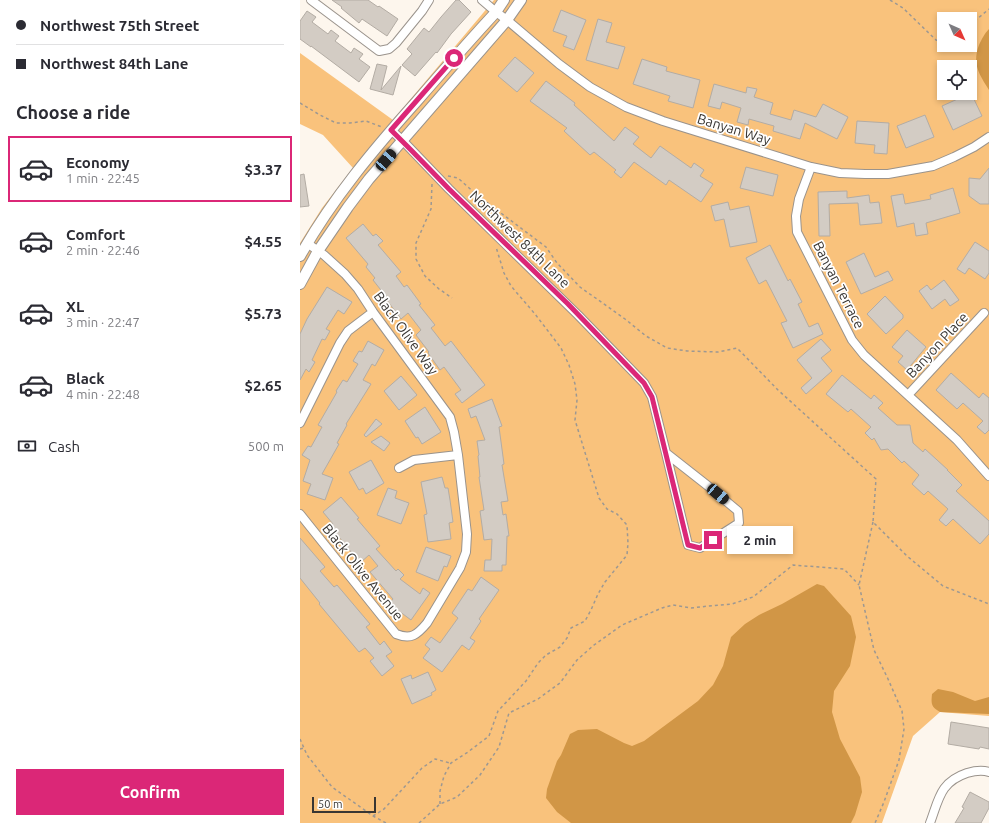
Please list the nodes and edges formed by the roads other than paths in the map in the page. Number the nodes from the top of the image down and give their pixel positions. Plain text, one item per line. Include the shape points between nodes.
1 (311, 0) edge
2 (429, 0) edge
3 (482, 0) edge
4 (504, 0) edge
5 (521, 0) edge
6 (496, 12) junction
7 (507, 20) junction
8 (391, 130) junction
9 (989, 137) edge
10 (403, 141) junction
11 (811, 167) junction
12 (307, 244) junction
13 (318, 251) junction
14 (300, 256) edge
15 (300, 284) edge
16 (374, 312) junction
17 (984, 313) dead end
18 (908, 395) junction
19 (300, 423) edge
20 (666, 453) junction
21 (458, 455) junction
22 (399, 468) dead end
23 (989, 476) edge
24 (300, 514) edge
25 (412, 637) joint
26 (989, 772) edge
27 (930, 823) edge

1 - 2 street via 379,51 389,49 396,43
3 - 6 street, Banyan Way
4 - 6 street
5 - 7 street
6 - 7 street, Banyan Way
6 - 8 street
7 - 10 street
7 - 11 street, Banyan Way via 590,87 626,107
8 - 10 street, Northwest 84th Lane
8 - 12 street via 337,198
9 - 11 street, Banyan Way via 933,166 888,174 840,172
10 - 13 street via 369,179
10 - 20 street, Northwest 84th Lane via 644,383 652,397
11 - 18 street, Banyan Terrace via 799,200 797,232 852,340
12 - 13 street, Black Olive Way
12 - 14 street
13 - 15 street
13 - 16 street, Black Olive Way via 345,274
16 - 19 street via 348,331
16 - 21 street, Black Olive Way via 450,417
17 - 18 street, Banyon Place
18 - 23 street, Banyan Terrace via 957,440
20 - 20 street, Northwest 84th Lane via 738,511 739,523 700,548 688,545
21 - 22 street via 414,460
21 - 25 street, Black Olive Way via 467,534 466,552 460,568 427,623
24 - 25 street, Black Olive Avenue via 396,634
26 - 27 street via 972,772 958,776 948,784 940,795

